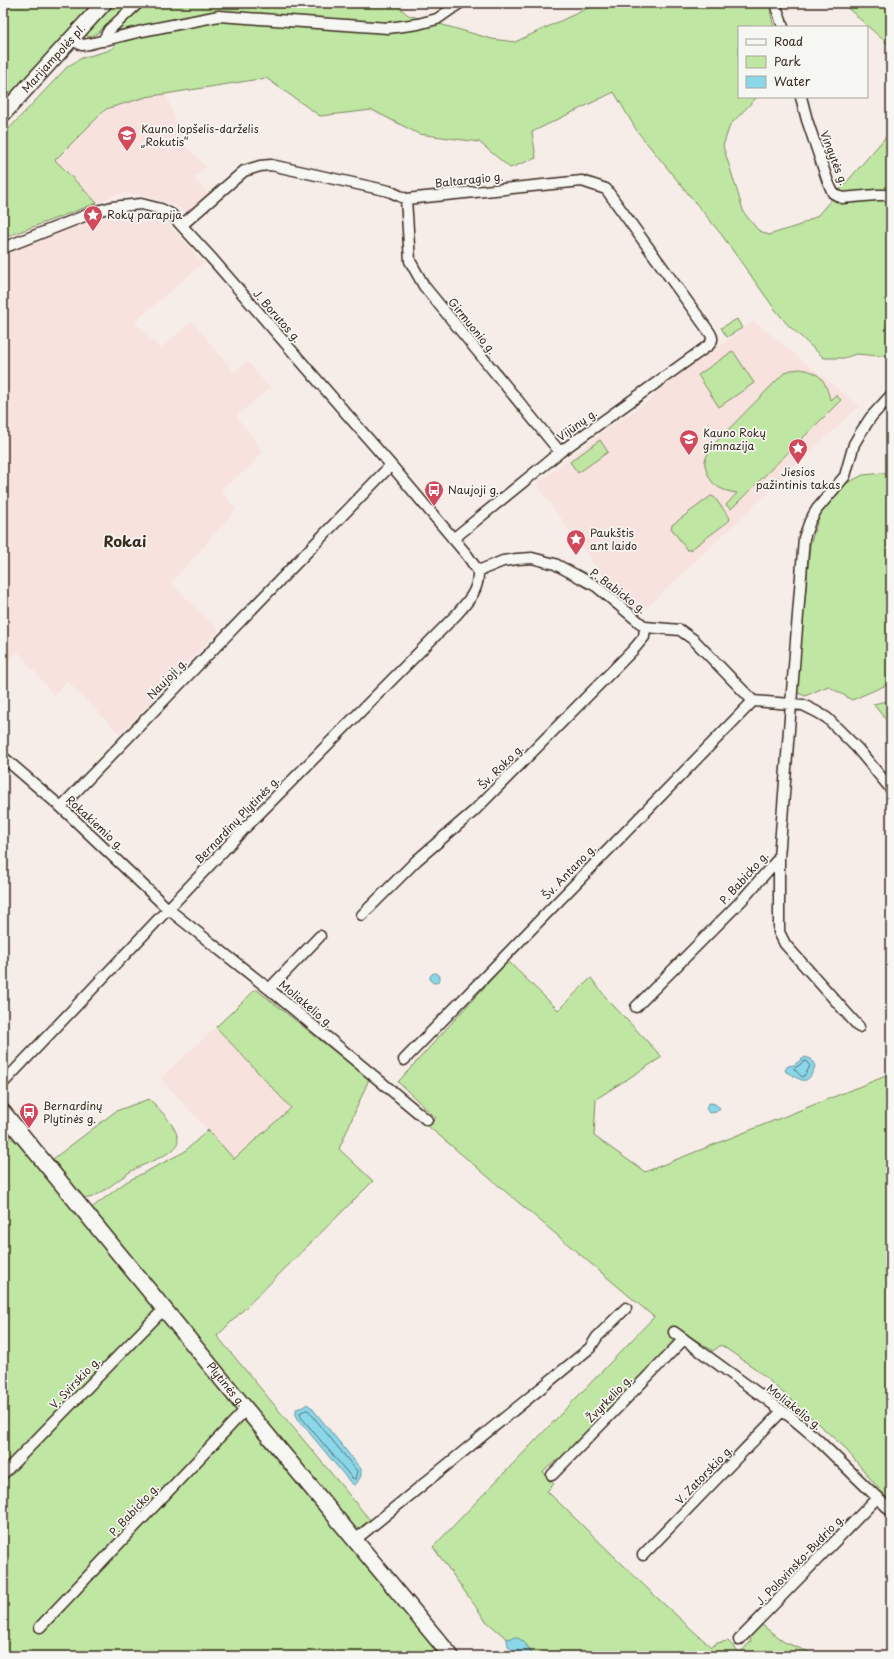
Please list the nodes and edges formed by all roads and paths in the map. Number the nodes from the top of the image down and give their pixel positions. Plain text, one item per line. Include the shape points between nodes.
1 (104, 3) edge
2 (138, 3) edge
3 (460, 3) edge
4 (775, 3) edge
5 (783, 26) edge
6 (71, 39) junction
7 (103, 41) junction
8 (801, 98) edge
9 (3, 114) edge
10 (891, 195) edge
11 (406, 199) junction
12 (182, 225) junction
13 (3, 248) edge
14 (710, 333) joint
15 (891, 395) edge
16 (560, 452) junction
17 (391, 465) junction
18 (453, 539) junction
19 (478, 572) junction
20 (645, 627) junction
21 (753, 701) junction
22 (790, 705) junction
23 (3, 757) edge
24 (891, 789) edge
25 (61, 807) junction
26 (779, 858) junction
27 (168, 908) junction
28 (362, 915) dead end
29 (320, 936) dead end
30 (269, 989) junction
31 (636, 1007) dead end
32 (859, 1027) dead end
33 (404, 1060) dead end
34 (3, 1083) edge
35 (3, 1112) edge
36 (427, 1120) dead end
37 (626, 1308) dead end
38 (164, 1309) junction
39 (674, 1332) dead end
40 (684, 1339) junction
41 (246, 1409) junction
42 (782, 1411) junction
43 (3, 1474) edge
44 (552, 1475) dead end
45 (878, 1497) junction
46 (891, 1510) edge
47 (355, 1540) junction
48 (643, 1555) dead end
49 (40, 1627) dead end
50 (739, 1640) dead end
51 (451, 1656) edge

1 - 6 main road, Marijampolės pl.
2 - 7 street via 109,30
3 - 7 street via 437,19 388,28 219,16
4 - 5 street
6 - 7 street via 82,45
6 - 9 main road, Marijampolės pl.
8 - 10 street, Vingytės g. via 833,193 842,198
11 - 12 street via 389,191 363,185 271,165 260,166 244,171
11 - 14 street, Baltaragio g. via 582,181 606,190
11 - 16 street, Girmuonio g. via 410,261 424,286
12 - 13 street, J. Borutos g. via 162,209 130,204 98,211
12 - 17 street, J. Borutos g.
14 - 16 street, Vijūnų g. via 712,341 709,345
15 - 22 street, P. Babicko g. via 861,432 854,444 845,476 817,509 804,538
16 - 18 street, Vijūnų g.
17 - 18 street, J. Borutos g.
17 - 25 street, Naujoji g.
18 - 19 street, J. Borutos g.
19 - 20 street, P. Babicko g. via 503,561 517,559 532,558 555,564 596,586
19 - 27 street, Bernardinų Plytinės g. via 478,586 473,596 456,615
20 - 21 street, P. Babicko g. via 680,630 694,640
20 - 28 street, Šv. Roko g. via 644,637 633,650 474,811 417,860
21 - 22 street
21 - 33 street, Šv. Antano g.
22 - 24 street via 803,705 827,718 857,748
22 - 26 street, P. Babicko g.
23 - 25 street, Rokakiemio g.
25 - 27 street, Rokakiemio g.
26 - 31 street, P. Babicko g. via 742,900
26 - 32 street via 779,932 785,944
27 - 30 street, Moliakelio g.
27 - 34 street, Bernardinų Plytinės g.
29 - 30 street
30 - 36 street, Moliakelio g.
35 - 38 main road, Plytinės g.
37 - 47 street via 596,1337 590,1348
38 - 41 main road, Plytinės g.
38 - 43 street, V. Svirskio g.
39 - 40 street, Moliakelio g.
40 - 42 street, Moliakelio g.
40 - 44 street, Žvyrkelio g.
41 - 47 main road, Plytinės g.
41 - 49 street, P. Babicko g.
42 - 45 street, Moliakelio g. via 817,1439
42 - 48 street, V. Zatorskio g.
45 - 46 street, Moliakelio g.
45 - 50 street, J. Polovinsko-Budrio g.
47 - 51 main road, Plytinės g.

